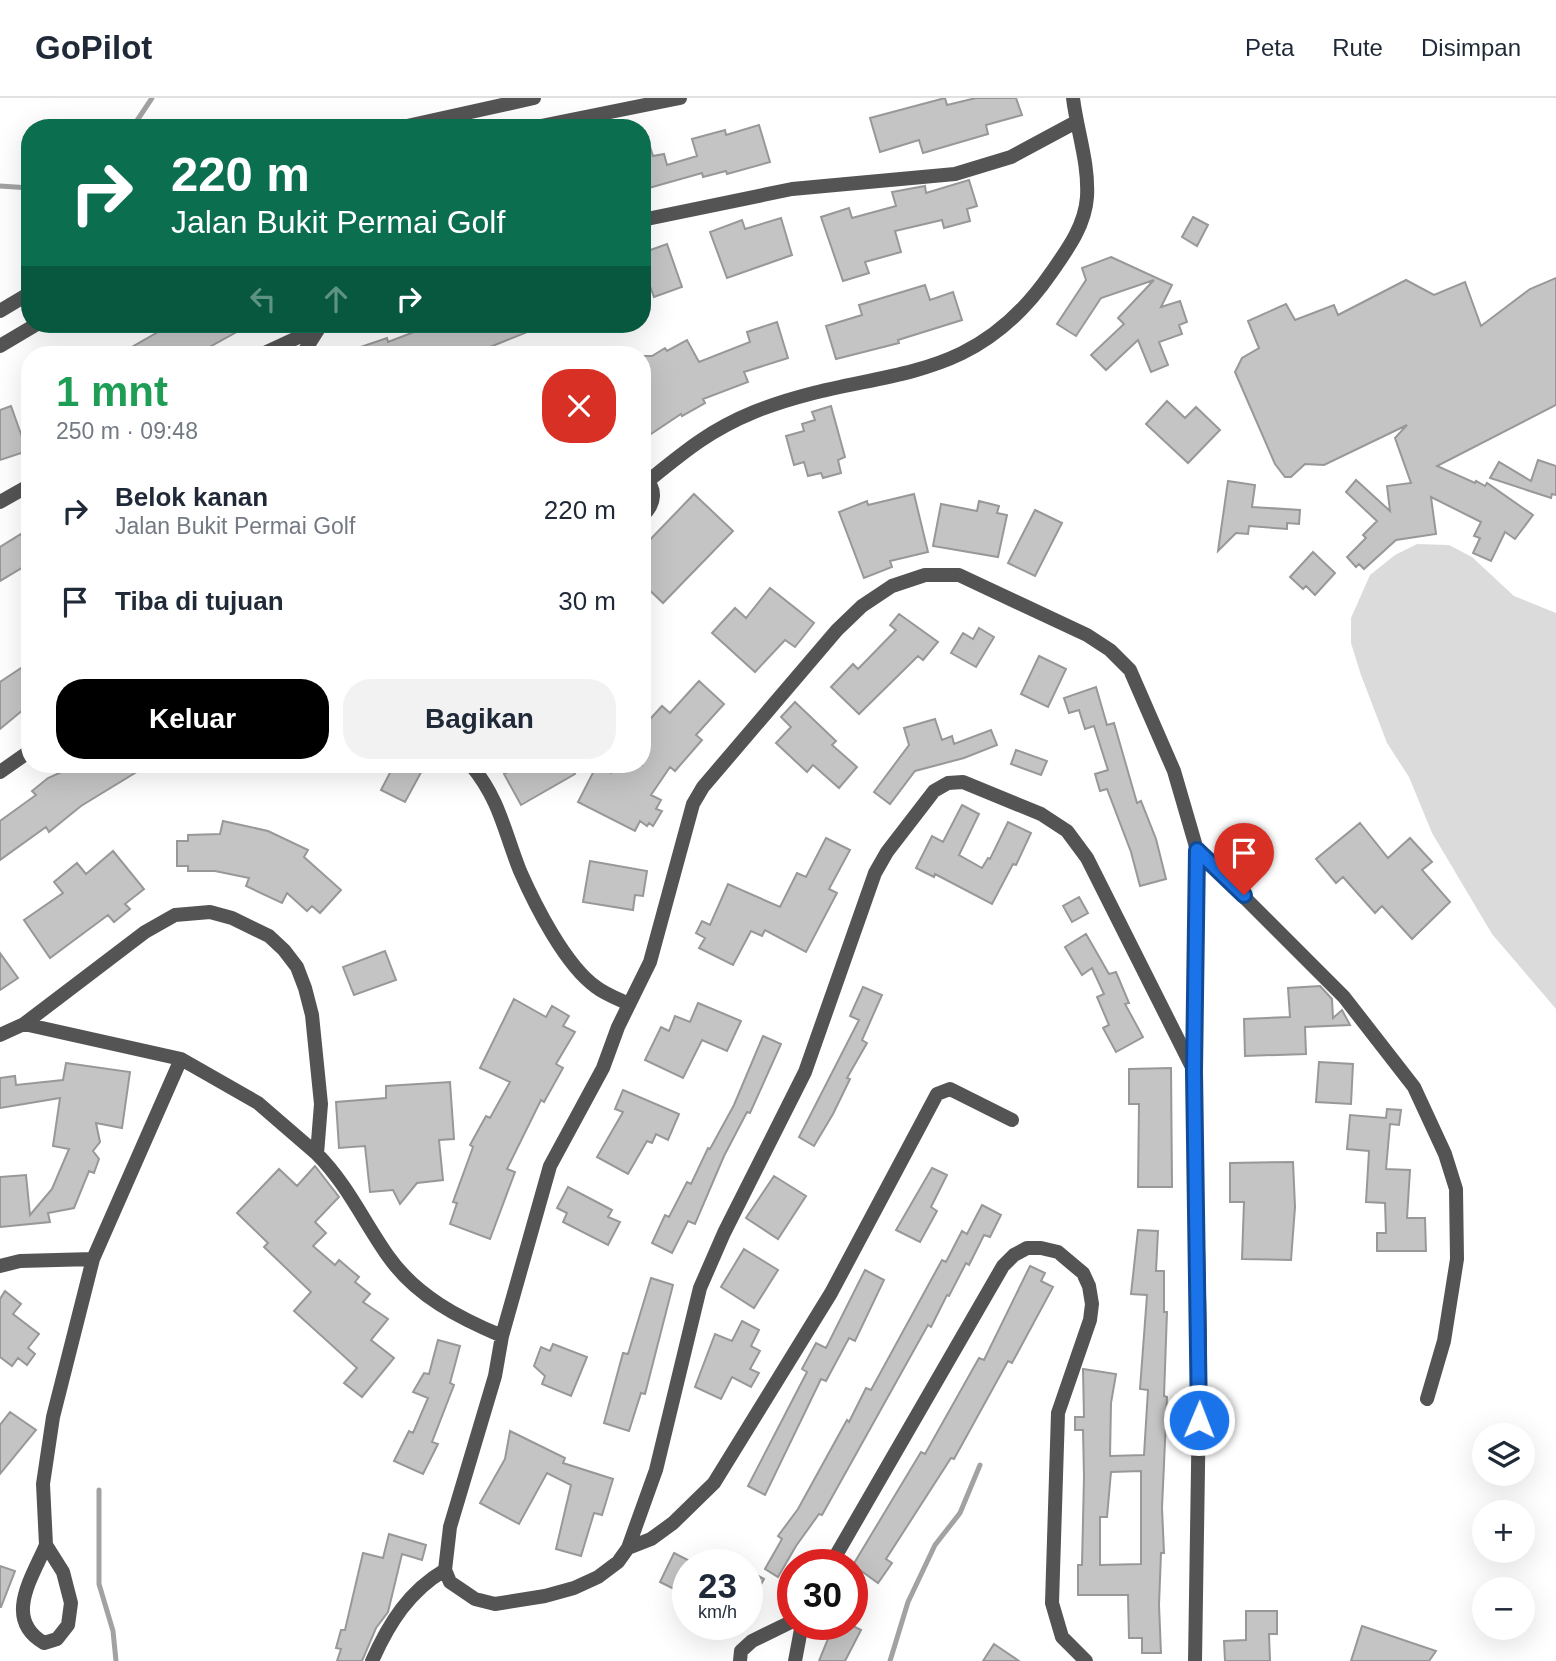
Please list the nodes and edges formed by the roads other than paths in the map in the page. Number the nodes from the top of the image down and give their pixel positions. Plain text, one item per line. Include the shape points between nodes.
1 (534, 98) edge
2 (680, 98) edge
3 (1073, 98) edge
4 (439, 119) edge
5 (576, 119) edge
6 (1076, 122) junction
7 (651, 218) edge
8 (21, 298) edge
9 (0, 311) edge
10 (22, 333) edge
11 (306, 333) edge
12 (0, 346) edge
13 (279, 346) edge
14 (651, 474) edge
15 (651, 487) edge
16 (21, 490) edge
17 (0, 502) edge
18 (651, 504) edge
19 (21, 757) edge
20 (0, 772) edge
21 (476, 773) edge
22 (1197, 850) junction
23 (629, 1004) junction
24 (24, 1024) junction
25 (0, 1035) edge
26 (181, 1059) junction
27 (1194, 1071) junction
28 (1012, 1120) dead end
29 (317, 1154) junction
30 (93, 1259) junction
31 (0, 1266) edge
32 (502, 1336) junction
33 (1427, 1399) dead end
34 (46, 1545) junction
35 (628, 1548) junction
36 (840, 1549) edge
37 (445, 1570) junction
38 (777, 1629) edge
39 (799, 1640) edge
40 (372, 1661) edge
41 (740, 1661) edge
42 (795, 1661) edge
43 (1086, 1661) edge
44 (1195, 1661) edge

1 - 4 street
2 - 5 street
3 - 6 street
6 - 7 street via 1011,157 955,174 792,190
6 - 14 street via 1087,170 1083,219 1038,292 986,342 939,365 757,411 704,435
8 - 9 street
10 - 12 street
11 - 13 street
15 - 18 street
16 - 17 street
19 - 20 street
21 - 23 street via 504,817 520,870 550,930 595,987
22 - 23 street via 1168,758 1130,670 1087,635 959,575 925,575 892,586 837,630 703,787 686,827 650,962
22 - 27 street
22 - 33 street via 1344,997 1414,1087 1445,1154 1456,1189 1457,1259 1444,1341
23 - 32 street via 603,1068 550,1166
24 - 25 street
24 - 26 street
24 - 29 street via 145,932 176,915 210,912 232,918 269,936 284,950 305,988 321,1104
26 - 29 street via 258,1103
26 - 30 street
27 - 35 street via 1112,905 1068,831 1041,814 963,782 934,791 875,873 805,1072 700,1288 656,1470
27 - 44 street via 1200,1339
28 - 35 street via 950,1089 937,1094 831,1293 714,1483 673,1523
29 - 32 street via 390,1259 422,1292 463,1320
30 - 31 street
30 - 34 street via 53,1417 43,1484
32 - 37 street via 495,1376 450,1527
34 - 34 street via 24,1597 22,1616 29,1634 44,1643 57,1639 68,1625 71,1603 63,1572
35 - 37 street via 598,1577 574,1588 495,1604 468,1596 450,1582
36 - 43 street via 1003,1266 1027,1248 1058,1252 1083,1273 1092,1304 1058,1413 1052,1603 1062,1637
37 - 40 street via 427,1580 402,1605
38 - 41 street via 752,1641 741,1651
39 - 42 street

